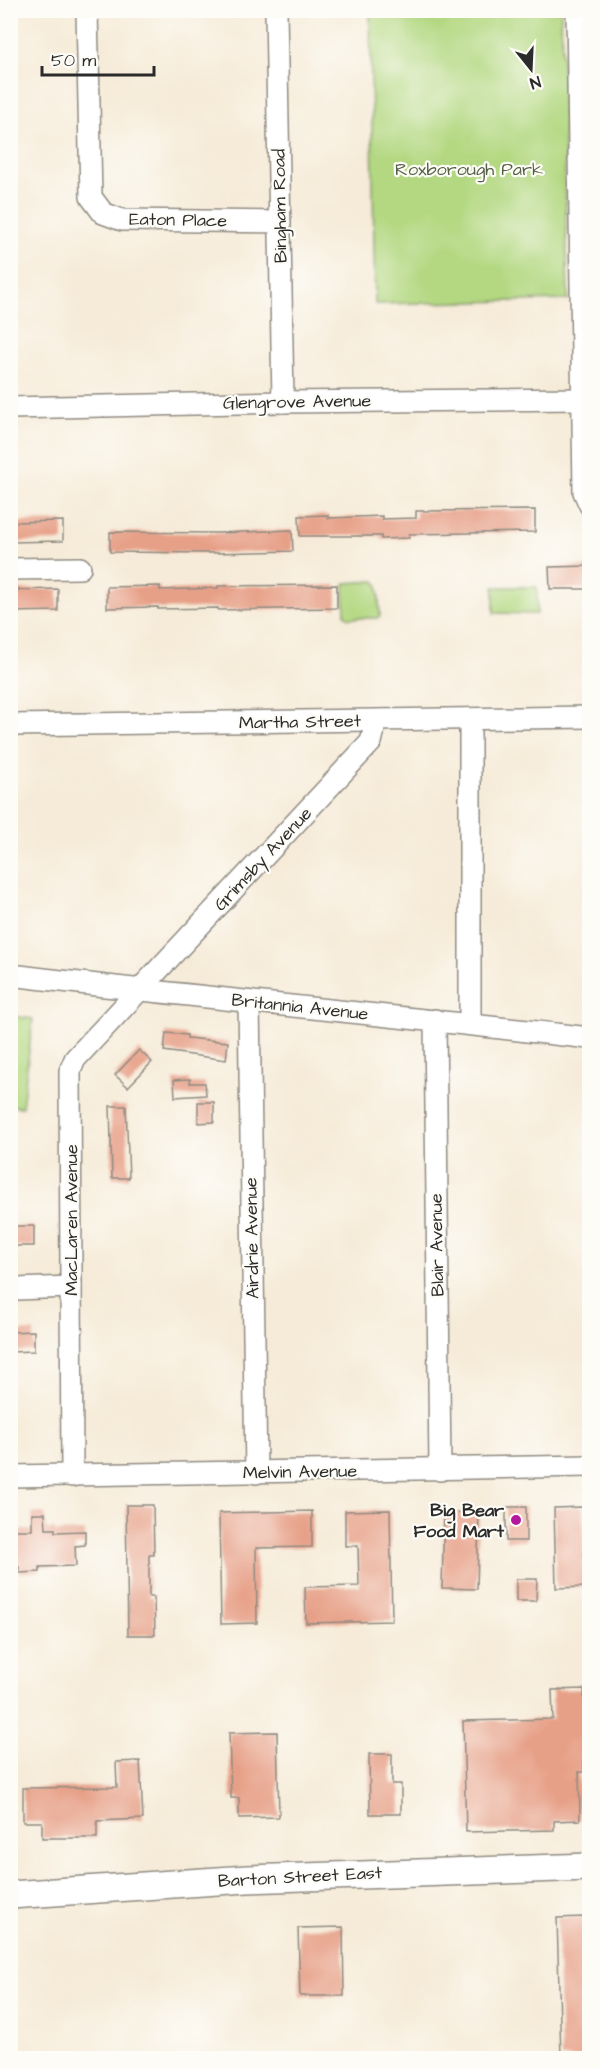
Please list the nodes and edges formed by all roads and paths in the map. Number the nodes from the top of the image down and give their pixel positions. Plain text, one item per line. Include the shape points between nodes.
1 (87, 10) edge
2 (276, 10) edge
3 (582, 24) edge
4 (280, 222) junction
5 (583, 399) junction
6 (283, 402) junction
7 (10, 408) edge
8 (590, 505) edge
9 (80, 568) dead end
10 (10, 569) edge
11 (590, 717) edge
12 (470, 720) junction
13 (376, 721) junction
14 (10, 725) edge
15 (10, 975) edge
16 (140, 990) junction
17 (249, 1002) junction
18 (435, 1020) junction
19 (470, 1024) junction
20 (590, 1038) edge
21 (71, 1287) junction
22 (16, 1289) dead end
23 (590, 1466) edge
24 (440, 1470) junction
25 (256, 1473) junction
26 (10, 1476) edge
27 (72, 1476) junction
28 (590, 1867) edge
29 (10, 1895) edge

1 - 4 street, Eaton Place via 92,197 103,213 122,220
2 - 4 street, Bingham Road
3 - 5 street
4 - 6 street, Bingham Road
5 - 6 street, Glengrove Avenue
5 - 8 street via 584,492
6 - 7 street, Glengrove Avenue
9 - 10 street
11 - 12 street, Martha Street
12 - 13 street, Martha Street
12 - 19 street
13 - 14 street, Martha Street
13 - 16 street, Grimsby Avenue via 371,742
15 - 16 street, Britannia Avenue
16 - 17 street, Britannia Avenue
16 - 21 street, MacLaren Avenue via 75,1059 70,1071
17 - 18 street, Britannia Avenue
17 - 25 street, Airdrie Avenue
18 - 19 street, Britannia Avenue
18 - 24 street, Blair Avenue
19 - 20 street, Britannia Avenue
21 - 22 street
21 - 27 street, MacLaren Avenue
23 - 24 street, Melvin Avenue
24 - 25 street, Melvin Avenue
25 - 27 street, Melvin Avenue
26 - 27 street, Melvin Avenue
28 - 29 main road, Barton Street East via 247,1879

